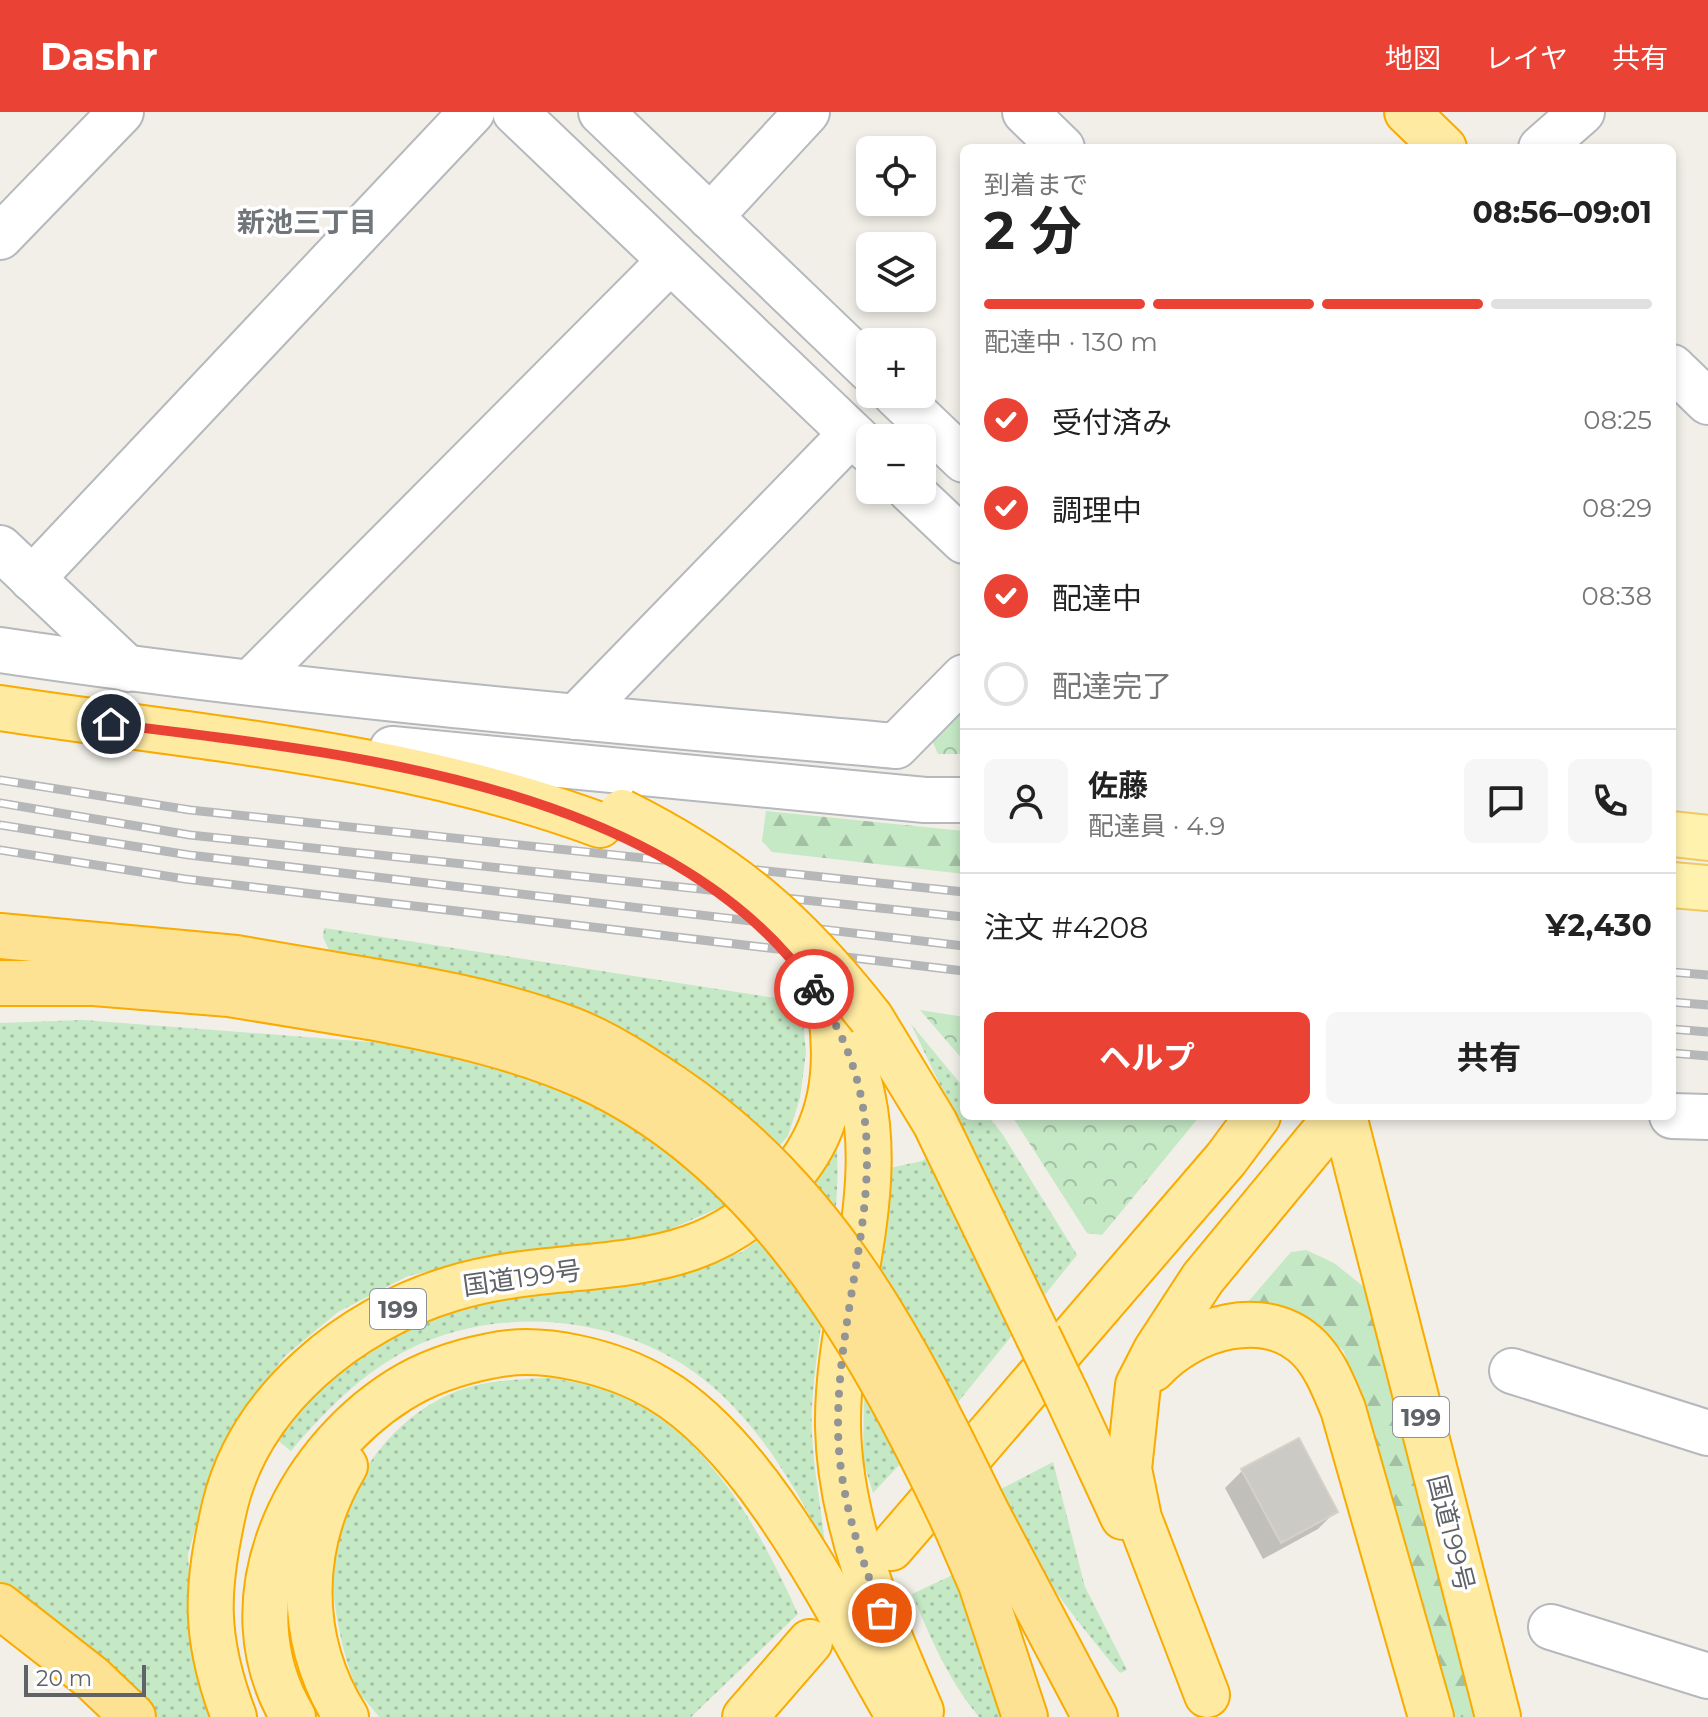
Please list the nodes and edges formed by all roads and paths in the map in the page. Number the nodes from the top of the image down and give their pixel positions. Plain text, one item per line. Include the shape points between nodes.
1 (121, 112) edge
2 (472, 112) edge
3 (515, 112) edge
4 (601, 112) edge
5 (807, 112) edge
6 (1025, 112) edge
7 (1407, 112) edge
8 (1582, 112) edge
9 (1058, 144) edge
10 (1440, 144) edge
11 (1546, 144) edge
12 (710, 217) junction
13 (0, 237) edge
14 (670, 261) junction
15 (856, 357) edge
16 (1676, 371) edge
17 (1708, 402) edge
18 (910, 408) edge
19 (856, 437) edge
20 (856, 447) edge
21 (960, 456) edge
22 (925, 504) edge
23 (960, 537) edge
24 (0, 548) edge
25 (32, 579) junction
26 (0, 650) edge
27 (128, 669) junction
28 (960, 681) edge
29 (251, 682) junction
30 (0, 708) edge
31 (576, 717) junction
32 (293, 747) junction
33 (392, 749) junction
34 (960, 800) edge
35 (611, 819) junction
36 (1676, 834) edge
37 (1708, 838) edge
38 (1676, 885) edge
39 (1708, 888) edge
40 (0, 936) edge
41 (0, 983) edge
42 (374, 1000) junction
43 (851, 1016) junction
44 (1676, 1116) edge
45 (1708, 1117) edge
46 (1255, 1120) edge
47 (1334, 1120) edge
48 (1345, 1120) edge
49 (1512, 1371) dead end
50 (1138, 1385) junction
51 (400, 1389) junction
52 (1708, 1433) edge
53 (971, 1518) junction
54 (891, 1548) dead end
55 (0, 1606) edge
56 (1551, 1627) dead end
57 (810, 1642) dead end
58 (1708, 1676) edge
59 (1212, 1706) edge
60 (133, 1717) edge
61 (234, 1717) edge
62 (293, 1717) edge
63 (346, 1717) edge
64 (745, 1717) edge
65 (899, 1717) edge
66 (924, 1717) edge
67 (1025, 1717) edge
68 (1095, 1717) edge
69 (1431, 1717) edge
70 (1498, 1717) edge

1 - 13 street
2 - 25 street
3 - 14 street
4 - 12 street
5 - 12 street
6 - 9 street
7 - 10 highway
8 - 11 street
12 - 15 street
14 - 19 street
14 - 29 street
16 - 17 street
18 - 21 street
20 - 31 street
22 - 23 street
24 - 25 street
25 - 27 street
26 - 27 street
27 - 29 street
28 - 31 street via 896,746
29 - 31 street
30 - 32 highway
32 - 33 highway
32 - 35 highway
33 - 34 street
33 - 35 highway via 540,781
35 - 43 highway via 741,912
36 - 37 main road
38 - 39 main road
40 - 42 highway via 236,958
41 - 42 highway via 94,983
42 - 53 highway, bridge via 508,1008 575,1032 643,1067 756,1151 851,1263 925,1385
43 - 59 highway, bridge via 935,1123
43 - 61 highway, 国道199号 / 199 via 822,1124 804,1160 778,1194 745,1223 669,1255 452,1288 380,1316 316,1363 266,1418 231,1483 208,1608 218,1674
43 - 66 highway via 869,1160 868,1199 840,1375 842,1477 863,1562
44 - 45 street
46 - 54 highway
47 - 50 highway via 1203,1278
48 - 70 highway, 国道199号 / 199
49 - 52 street
50 - 59 highway via 1129,1469 1139,1518
50 - 69 highway via 1166,1355 1222,1328 1250,1324 1281,1330 1308,1348 1329,1375 1343,1409
51 - 62 highway via 322,1459 297,1495 276,1542 265,1591 265,1642 281,1697
51 - 63 highway via 327,1496 313,1545 310,1630
51 - 65 highway via 445,1368 493,1355 534,1354 603,1363 659,1389 710,1427 752,1475
53 - 67 highway via 981,1584
53 - 68 highway
55 - 60 highway
56 - 58 street
57 - 64 highway

